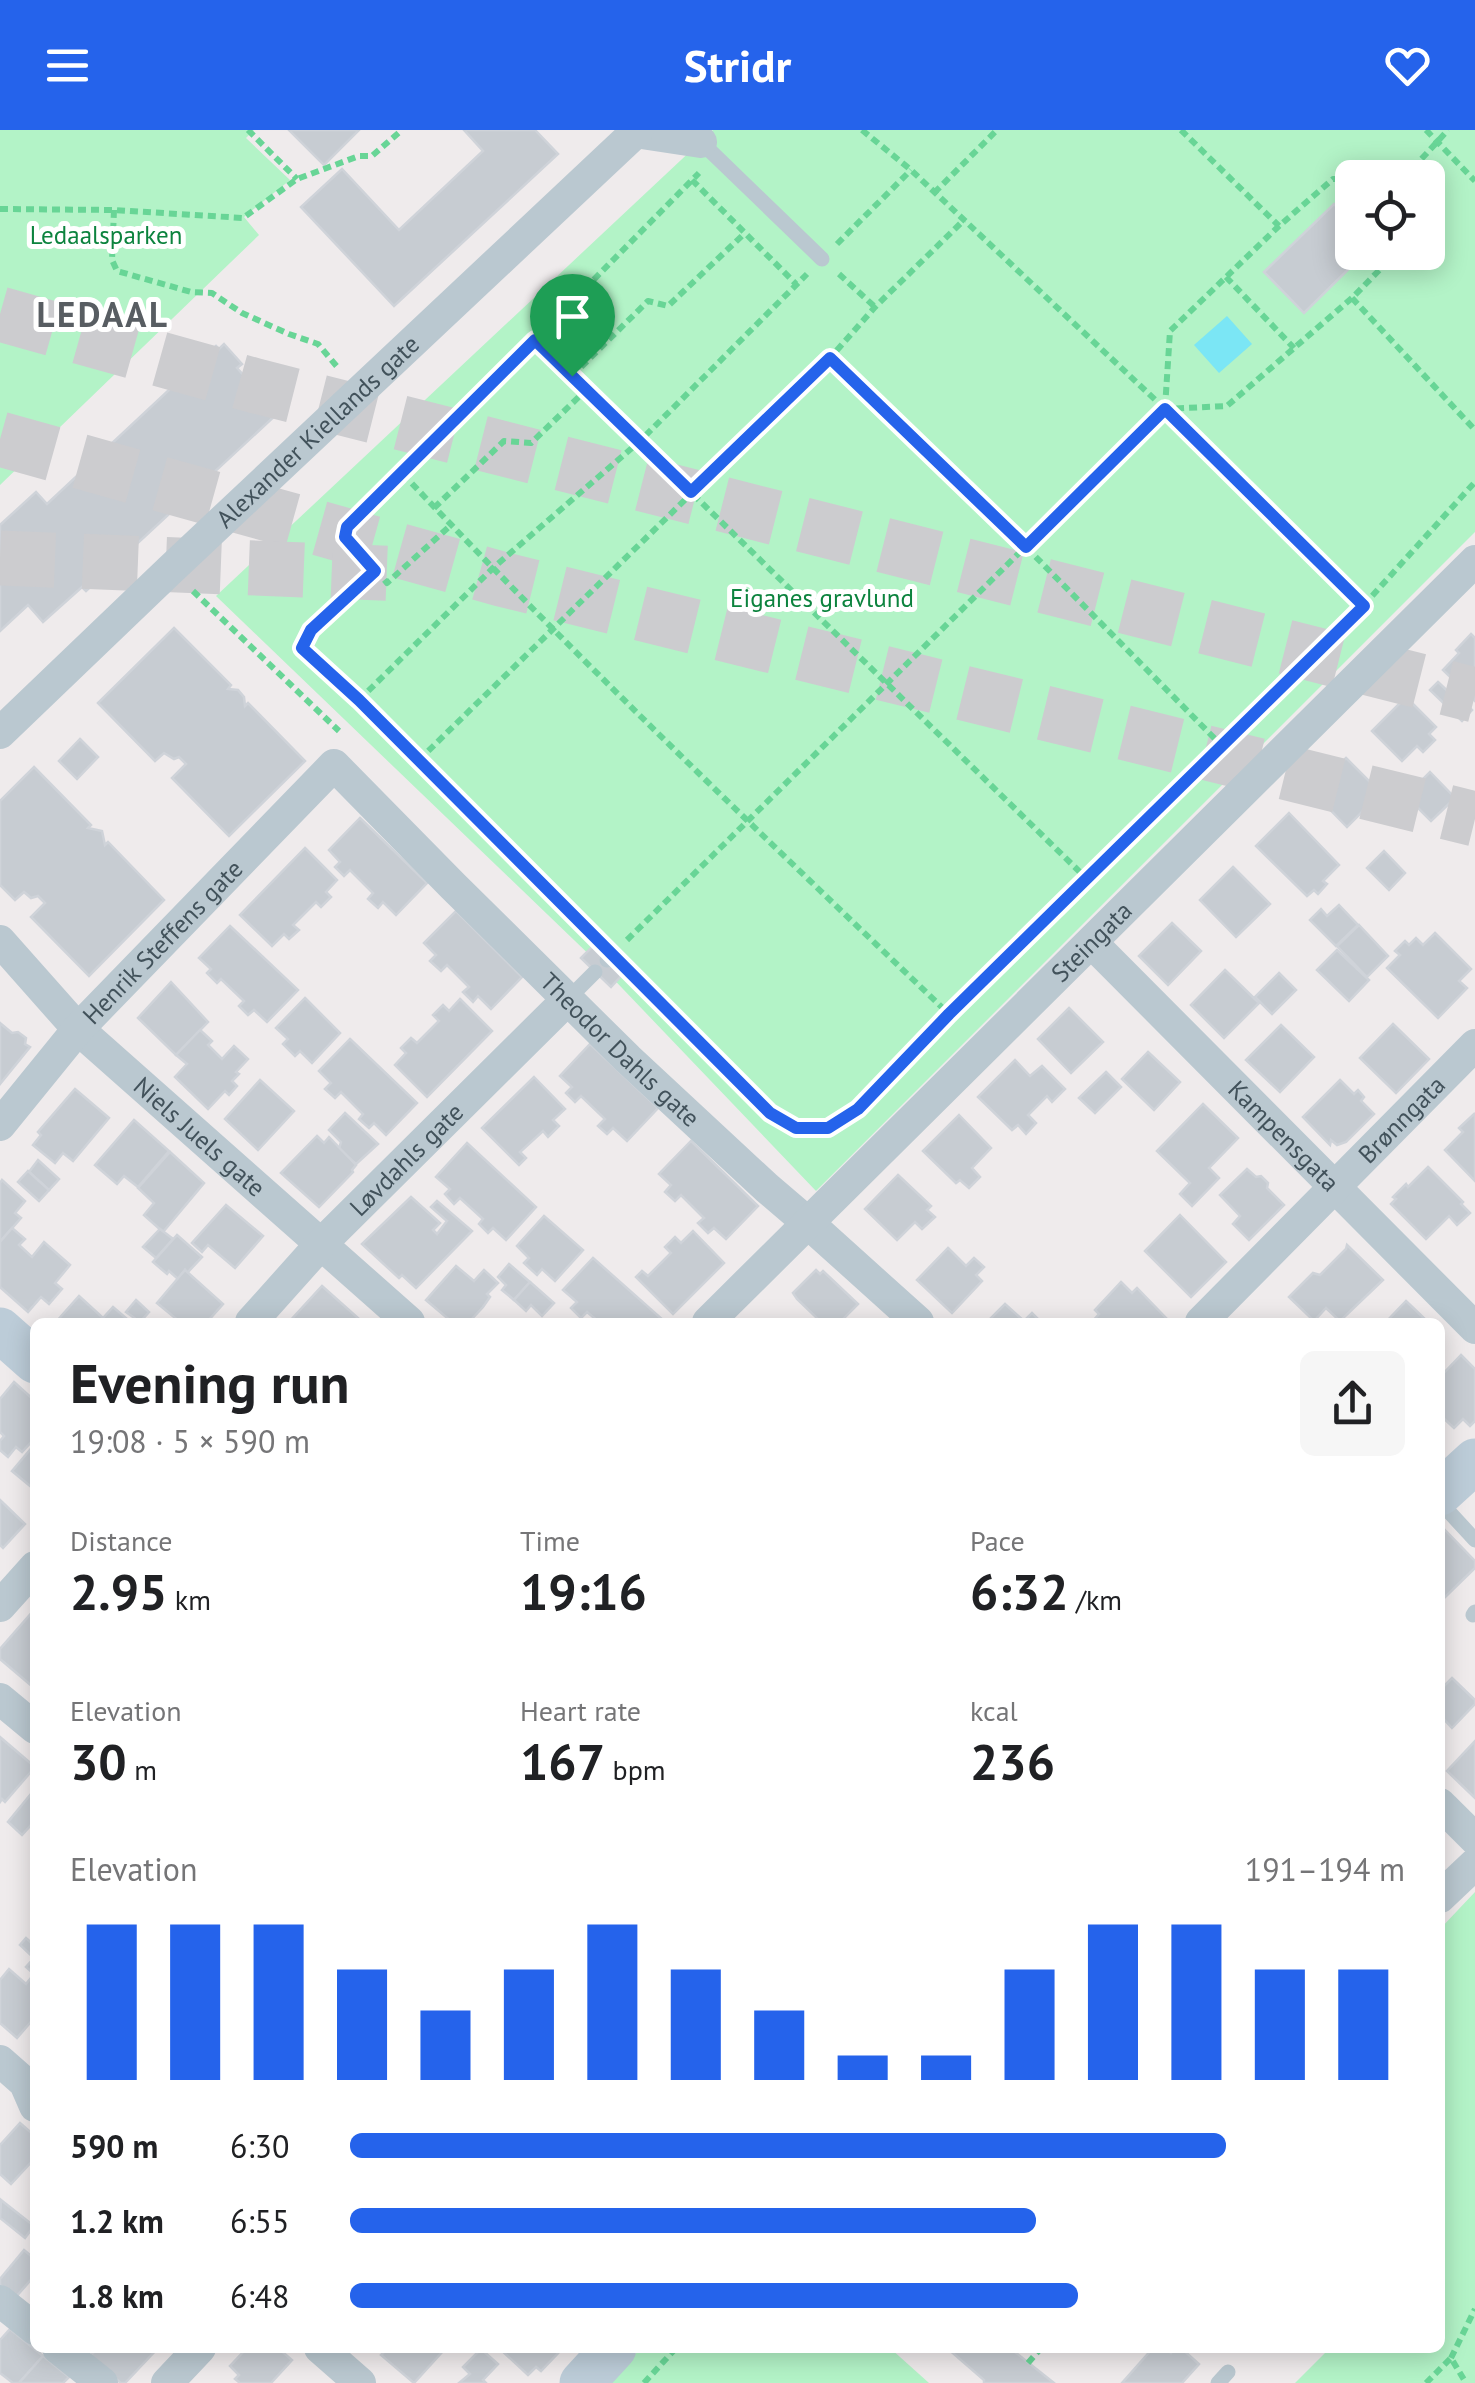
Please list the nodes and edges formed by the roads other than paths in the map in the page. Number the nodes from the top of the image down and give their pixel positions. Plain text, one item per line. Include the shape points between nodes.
1 (635, 131) edge
2 (709, 149) joint
3 (822, 259) road end
4 (1475, 562) edge
5 (0, 733) edge
6 (334, 765) joint
7 (0, 942) edge
8 (1092, 944) junction
9 (605, 962) road end
10 (568, 999) junction
11 (78, 1030) junction
12 (1475, 1045) edge
13 (0, 1125) edge
14 (1332, 1187) junction
15 (808, 1222) junction
16 (320, 1245) junction
17 (254, 1318) edge
18 (404, 1318) edge
19 (712, 1318) edge
20 (914, 1318) edge
21 (1205, 1318) edge
22 (1475, 1328) edge
23 (0, 1330) edge
24 (30, 1357) edge
25 (1475, 1461) edge
26 (1445, 1489) edge
27 (1445, 1507) edge
28 (1475, 1540) edge
29 (30, 1573) edge
30 (0, 1606) edge
31 (0, 1699) edge
32 (30, 1724) edge
33 (1445, 1809) edge
34 (1475, 1839) edge
35 (1475, 1864) edge
36 (1445, 1892) edge
37 (13, 2070) edge
38 (30, 2095) edge
39 (0, 2302) edge
40 (30, 2325) edge
41 (64, 2353) edge
42 (195, 2353) edge
43 (326, 2353) edge
44 (609, 2353) edge
45 (102, 2383) edge
46 (166, 2383) edge
47 (360, 2383) edge
48 (582, 2383) edge

1 - 2 street
1 - 5 street, Alexander Kiellands gate
2 - 3 lane
4 - 8 street, Steingata
6 - 10 street, Theodor Dahls gate
6 - 11 street, Henrik Steffens gate
7 - 11 street, Niels Juels gate
8 - 14 street, Kampensgata
8 - 15 street, Steingata
9 - 10 lane
10 - 15 street, Theodor Dahls gate
10 - 16 street, Løvdahls gate
11 - 13 street, Henrik Steffens gate
11 - 16 street, Niels Juels gate
12 - 14 street, Brønngata
14 - 21 street, Brønngata
14 - 22 street, Kampensgata
15 - 19 street, Steingata
15 - 20 street, Theodor Dahls gate
16 - 17 street, Løvdahls gate
16 - 18 street, Niels Juels gate
23 - 24 main road
25 - 26 main road
27 - 28 lane
29 - 30 street
31 - 32 street
33 - 34 street
35 - 36 street
37 - 38 street
39 - 40 street
41 - 45 street
42 - 46 street
43 - 47 street
44 - 48 main road

